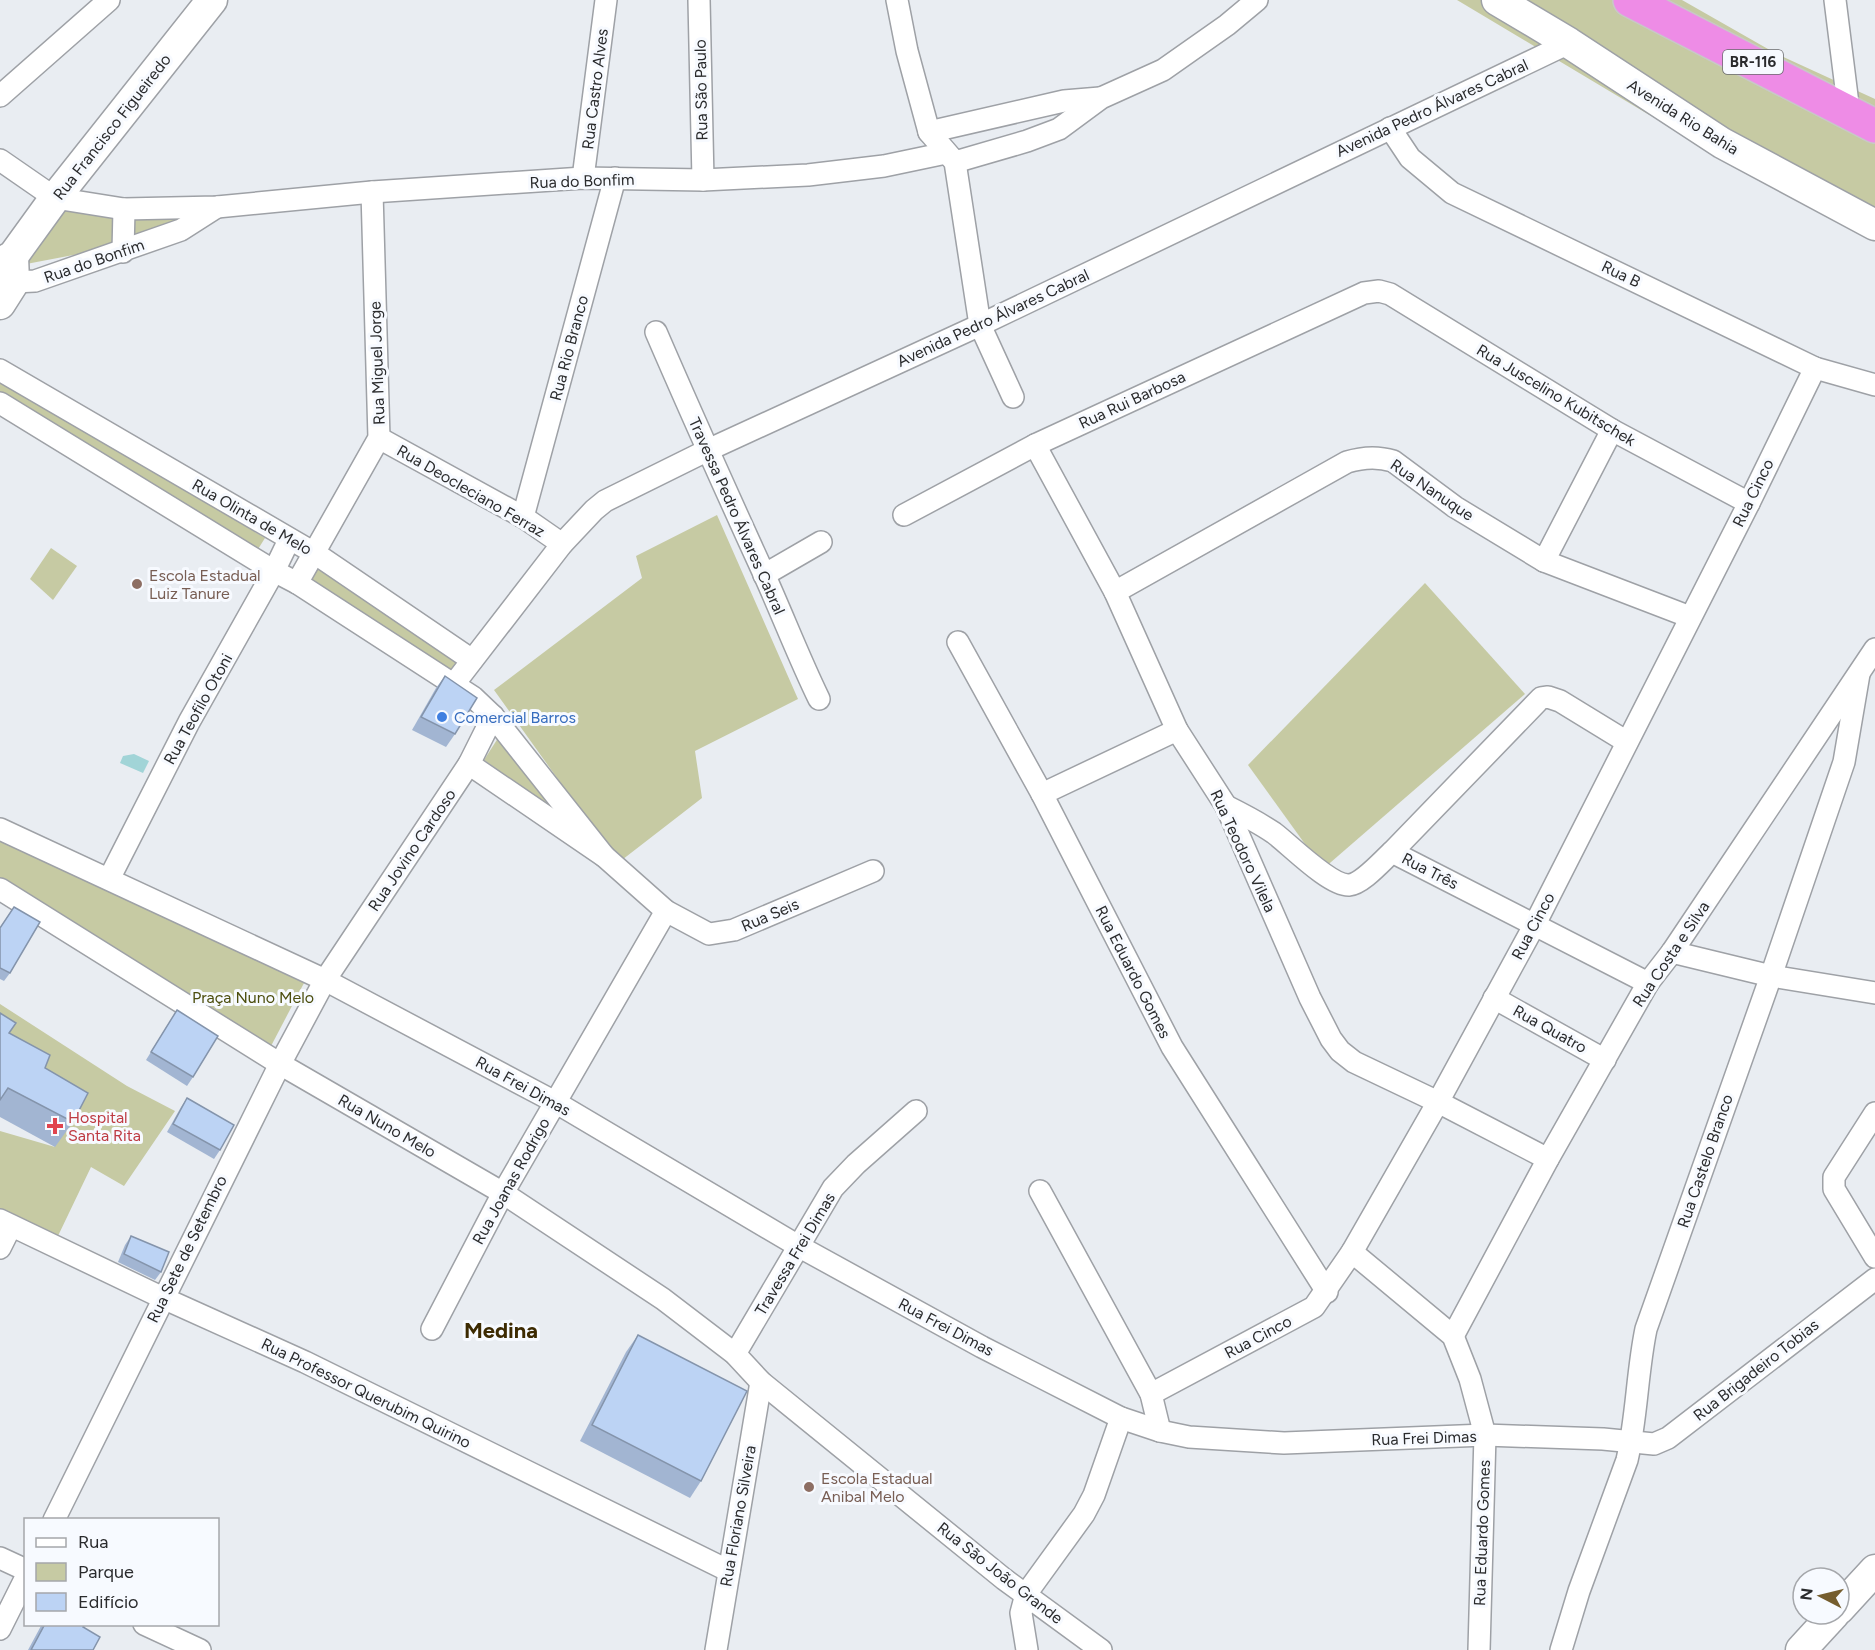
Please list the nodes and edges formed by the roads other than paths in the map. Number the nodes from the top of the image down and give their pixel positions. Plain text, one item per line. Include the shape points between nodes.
1 (109, 0) edge
2 (212, 0) edge
3 (606, 0) edge
4 (699, 0) edge
5 (897, 0) edge
6 (1257, 0) edge
7 (1497, 0) edge
8 (1630, 0) edge
9 (1835, 0) edge
10 (1569, 44) junction
11 (0, 96) edge
12 (1101, 98) junction
13 (1862, 119) edge
14 (1390, 128) junction
15 (929, 132) junction
16 (950, 157) junction
17 (0, 160) edge
18 (583, 178) junction
19 (615, 178) junction
20 (703, 180) junction
21 (372, 192) junction
22 (56, 198) junction
23 (217, 207) junction
24 (124, 209) junction
25 (1875, 225) edge
26 (123, 252) junction
27 (5, 276) edge
28 (1364, 293) joint
29 (980, 325) junction
30 (656, 332) dead end
31 (1815, 368) junction
32 (0, 370) edge
33 (1875, 385) edge
34 (1013, 397) dead end
35 (0, 402) edge
36 (1612, 430) junction
37 (379, 438) junction
38 (1035, 445) junction
39 (708, 450) junction
40 (1749, 503) junction
41 (904, 515) dead end
42 (523, 517) junction
43 (290, 540) junction
44 (821, 542) dead end
45 (562, 544) junction
46 (316, 554) junction
47 (1544, 561) junction
48 (274, 571) junction
49 (764, 575) junction
50 (297, 583) junction
51 (1115, 592) junction
52 (1690, 617) junction
53 (958, 642) dead end
54 (1875, 649) edge
55 (472, 660) junction
56 (1859, 674) junction
57 (454, 684) junction
58 (819, 699) dead end
59 (493, 716) junction
60 (1177, 730) junction
61 (1627, 742) junction
62 (1807, 751) junction
63 (1844, 762) junction
64 (469, 764) junction
65 (1042, 794) junction
66 (1226, 806) junction
67 (0, 829) edge
68 (1392, 852) junction
69 (604, 856) junction
70 (873, 871) dead end
71 (109, 879) junction
72 (0, 889) edge
73 (666, 911) junction
74 (1535, 924) junction
75 (1672, 952) junction
76 (1771, 976) junction
77 (325, 980) junction
78 (1648, 983) junction
79 (1875, 993) edge
80 (1494, 998) junction
81 (1605, 1060) junction
82 (280, 1064) junction
83 (555, 1102) junction
84 (1438, 1102) junction
85 (916, 1112) dead end
86 (1875, 1113) edge
87 (1548, 1159) junction
88 (1040, 1191) dead end
89 (503, 1193) junction
90 (5, 1223) edge
91 (800, 1247) junction
92 (0, 1248) edge
93 (1352, 1252) junction
94 (1875, 1257) edge
95 (1875, 1279) edge
96 (1327, 1292) junction
97 (162, 1298) junction
98 (432, 1329) dead end
99 (1453, 1336) junction
100 (735, 1354) junction
101 (761, 1382) junction
102 (1151, 1394) junction
103 (1121, 1418) junction
104 (1160, 1431) junction
105 (1485, 1435) junction
106 (1631, 1443) junction
107 (55, 1518) edge
108 (0, 1558) edge
109 (24, 1569) edge
110 (1875, 1570) edge
111 (729, 1571) junction
112 (24, 1581) edge
113 (1026, 1594) junction
114 (1851, 1596) edge
115 (148, 1626) edge
116 (1823, 1626) edge
117 (0, 1629) edge
118 (200, 1650) edge
119 (716, 1650) edge
120 (1026, 1650) edge
121 (1101, 1650) edge
122 (1479, 1650) edge
123 (1560, 1650) edge
124 (1801, 1650) edge

1 - 11 street
2 - 22 main road, Rua Francisco Figueiredo
3 - 18 street, Rua Castro Alves
4 - 20 street, Rua São Paulo
5 - 15 street
6 - 12 street, Rua do Bonfim via 1163,70
7 - 10 main road, Avenida Rio Bahia
8 - 13 highway, BR-116
9 - 13 street
10 - 14 street, Avenida Pedro Álvares Cabral
10 - 25 main road, Avenida Rio Bahia via 1722,143
12 - 15 street, Rua do Bonfim via 1064,101
12 - 16 street, Rua do Bonfim via 1059,129 1027,141
14 - 29 street, Avenida Pedro Álvares Cabral
14 - 31 street, Rua B via 1410,158 1452,193
15 - 16 street
16 - 20 street, Rua do Bonfim via 808,175
16 - 29 street
17 - 22 street
18 - 19 street, Rua do Bonfim
18 - 21 street, Rua do Bonfim
19 - 20 street, Rua do Bonfim
19 - 42 street, Rua Rio Branco
21 - 23 street, Rua do Bonfim
21 - 37 street, Rua Miguel Jorge
22 - 24 street, Rua do Bonfim
22 - 27 main road, Rua Francisco Figueiredo
23 - 24 street, Rua do Bonfim
23 - 26 street, Rua do Bonfim via 182,230
24 - 26 street
26 - 27 street, Rua do Bonfim via 35,281
28 - 36 street, Rua Juscelino Kubitschek via 1390,294
28 - 38 street, Rua Rui Barbosa
29 - 34 street
29 - 39 street, Avenida Pedro Álvares Cabral
30 - 39 street, Travessa Pedro Álvares Cabral
31 - 33 street, Rua B
31 - 40 street, Rua Cinco
32 - 43 street, Rua Olinta de Melo
35 - 48 street, Rua Olinta de Melo
36 - 40 street, Rua Juscelino Kubitschek
36 - 47 street
37 - 42 street, Rua Deocleciano Ferraz
37 - 46 street, Rua Miguel Jorge
38 - 41 street, Rua Rui Barbosa
38 - 51 street, Rua Teodoro Vilela
39 - 45 street, Avenida Pedro Álvares Cabral via 605,501
39 - 49 street, Travessa Pedro Álvares Cabral
40 - 52 street, Rua Cinco
42 - 45 street, Rua Deocleciano Ferraz
43 - 46 street, Rua Olinta de Melo
43 - 48 street, Rua Teofilo Otoni
44 - 49 street
45 - 55 street, Avenida Pedro Álvares Cabral
46 - 50 street, Rua Miguel Jorge
46 - 55 street, Rua Olinta de Melo
47 - 51 street, Rua Nanuque via 1455,507 1393,461 1361,458 1347,462
47 - 52 street, Rua Nanuque
48 - 50 street, Rua Olinta de Melo
48 - 71 street, Rua Teofilo Otoni via 189,722
49 - 58 street, Travessa Pedro Álvares Cabral
50 - 57 street, Rua Olinta de Melo
51 - 60 street, Rua Teodoro Vilela
52 - 61 street, Rua Cinco
53 - 65 street, Rua Eduardo Gomes
54 - 56 street, Rua Costa e Silva
55 - 57 street
56 - 62 street, Rua Costa e Silva
56 - 63 street, Rua Castelo Branco
57 - 59 street, Rua Olinta de Melo
59 - 64 street, Rua Jovino Cardoso
59 - 69 street, Rua Olinta de Melo
60 - 65 street
60 - 66 street, Rua Teodoro Vilela
61 - 68 street via 1560,701 1541,698
61 - 74 street, Rua Cinco
62 - 63 street
62 - 75 street, Rua Costa e Silva
63 - 76 street, Rua Castelo Branco
64 - 69 street, Rua Olinta de Melo
64 - 77 street, Rua Jovino Cardoso
65 - 96 street, Rua Eduardo Gomes via 1172,1047
66 - 68 street, Rua Três via 1258,822 1335,882 1358,882
66 - 84 street, Rua Teodoro Vilela via 1331,1039 1354,1062
67 - 71 street
68 - 74 street, Rua Três
69 - 73 street, Rua Olinta de Melo
70 - 73 street, Rua Seis via 722,933 709,934
71 - 77 street
72 - 82 street, Rua Nuno Melo
73 - 83 street, Rua Joanas Rodrigo
74 - 78 street, Rua Três
74 - 80 street, Rua Cinco
75 - 76 street
75 - 78 street, Rua Costa e Silva
76 - 79 street
76 - 106 street, Rua Castelo Branco via 1646,1329
77 - 82 street, Rua Sete de Setembro
77 - 83 street, Rua Frei Dimas
78 - 81 street, Rua Costa e Silva
80 - 81 street, Rua Quatro
80 - 84 street, Rua Cinco
81 - 87 street, Rua Costa e Silva
82 - 89 street, Rua Nuno Melo
82 - 97 street, Rua Sete de Setembro
83 - 89 street, Rua Joanas Rodrigo
83 - 91 street, Rua Frei Dimas
84 - 87 street, Rua Teodoro Vilela
84 - 93 street, Rua Cinco
85 - 91 street, Travessa Frei Dimas via 833,1188
86 - 94 street via 1834,1177 1834,1189
87 - 99 street, Rua Costa e Silva
88 - 102 street
89 - 98 street, Rua Joanas Rodrigo
89 - 100 street, Rua Nuno Melo via 663,1299
90 - 92 street
90 - 97 street, Rua Professor Querubim Quirino
91 - 100 street, Travessa Frei Dimas
91 - 103 street, Rua Frei Dimas
93 - 96 street, Rua Cinco
93 - 99 street, Rua Eduardo Gomes
95 - 106 street, Rua Brigadeiro Tobias via 1668,1438 1654,1444
96 - 102 street, Rua Cinco via 1314,1308
97 - 107 street, Rua Sete de Setembro
97 - 111 street, Rua Professor Querubim Quirino via 305,1362
99 - 105 street, Rua Eduardo Gomes via 1470,1378
100 - 101 street, Rua Nuno Melo
101 - 111 street, Rua Floriano Silveira
101 - 113 street, Rua São João Grande
102 - 104 street
103 - 104 street, Rua Frei Dimas
103 - 113 street via 1084,1514
104 - 105 street, Rua Frei Dimas via 1189,1437 1284,1443
105 - 106 street, Rua Frei Dimas
105 - 122 street, Rua Eduardo Gomes
106 - 123 street, Rua Castelo Branco
108 - 109 street
110 - 114 main road
111 - 119 street, Rua Floriano Silveira
112 - 117 street
113 - 120 street via 1021,1613
113 - 121 street, Rua São João Grande
115 - 118 street
116 - 124 main road

